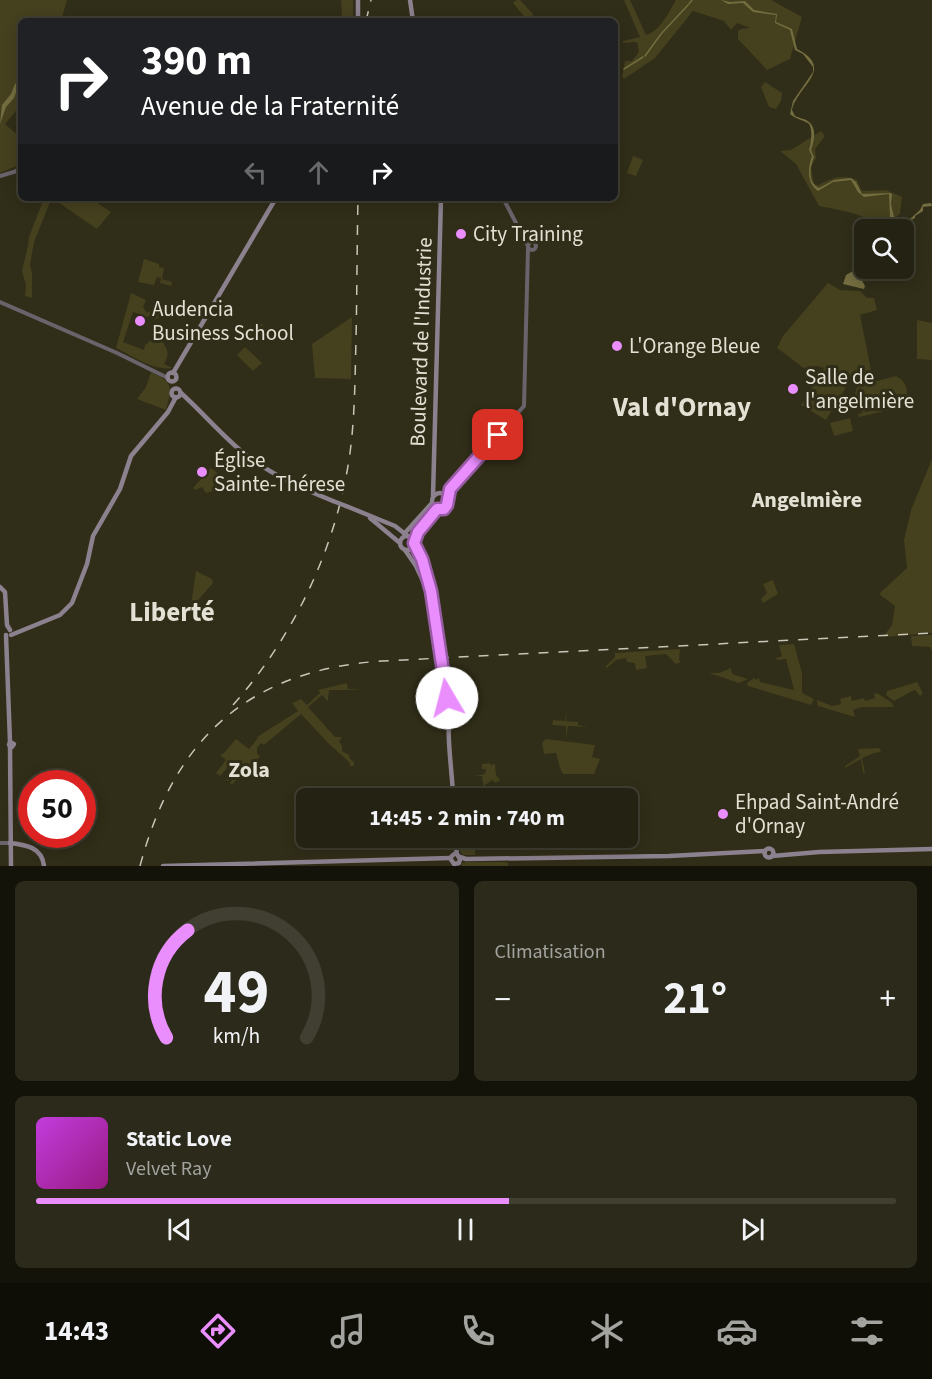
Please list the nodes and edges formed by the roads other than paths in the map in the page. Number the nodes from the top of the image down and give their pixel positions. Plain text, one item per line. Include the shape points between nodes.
1 (358, 0) edge
2 (409, 0) edge
3 (358, 18) edge
4 (411, 18) edge
5 (18, 171) edge
6 (0, 177) edge
7 (274, 201) edge
8 (441, 201) edge
9 (505, 201) edge
10 (0, 302) edge
11 (172, 377) junction
12 (176, 393) junction
13 (433, 486) junction
14 (450, 489) junction
15 (441, 493) junction
16 (434, 496) junction
17 (448, 498) junction
18 (432, 503) junction
19 (437, 509) junction
20 (357, 511) junction
21 (413, 524) junction
22 (399, 528) junction
23 (406, 535) junction
24 (400, 543) junction
25 (414, 543) junction
26 (405, 550) junction
27 (2, 588) edge
28 (432, 602) junction
29 (9, 633) junction
30 (452, 788) edge
31 (10, 842) junction
32 (0, 843) edge
33 (932, 849) edge
34 (456, 860) edge
35 (44, 865) edge
36 (11, 866) edge
37 (163, 866) edge

1 - 3 main road
2 - 4 main road
5 - 6 street
7 - 11 main road
8 - 13 main road, Boulevard de l'Industrie
9 - 14 street via 530,247 524,406
10 - 11 street
11 - 12 main road
12 - 20 main road, bridge via 241,451 311,492
12 - 29 main road via 164,416 131,456 120,489 93,536 72,603 60,615
13 - 15 main road
13 - 16 main road, Boulevard de l'Industrie
14 - 15 street
14 - 17 street
15 - 16 main road
15 - 17 main road
16 - 18 main road
17 - 19 main road via 446,507
18 - 19 main road
18 - 21 main road
19 - 25 main road
20 - 22 main road
20 - 24 main road
21 - 22 main road
21 - 23 main road
22 - 23 main road
23 - 24 main road
23 - 25 main road
24 - 26 main road
25 - 26 main road
25 - 28 main road
26 - 28 main road
27 - 29 main road
28 - 30 main road, bridge via 446,701 442,705 448,709
29 - 31 main road
31 - 32 street
31 - 35 main road via 31,846
31 - 36 main road
33 - 34 main road via 773,854 768,858 765,854 740,854
34 - 37 main road

